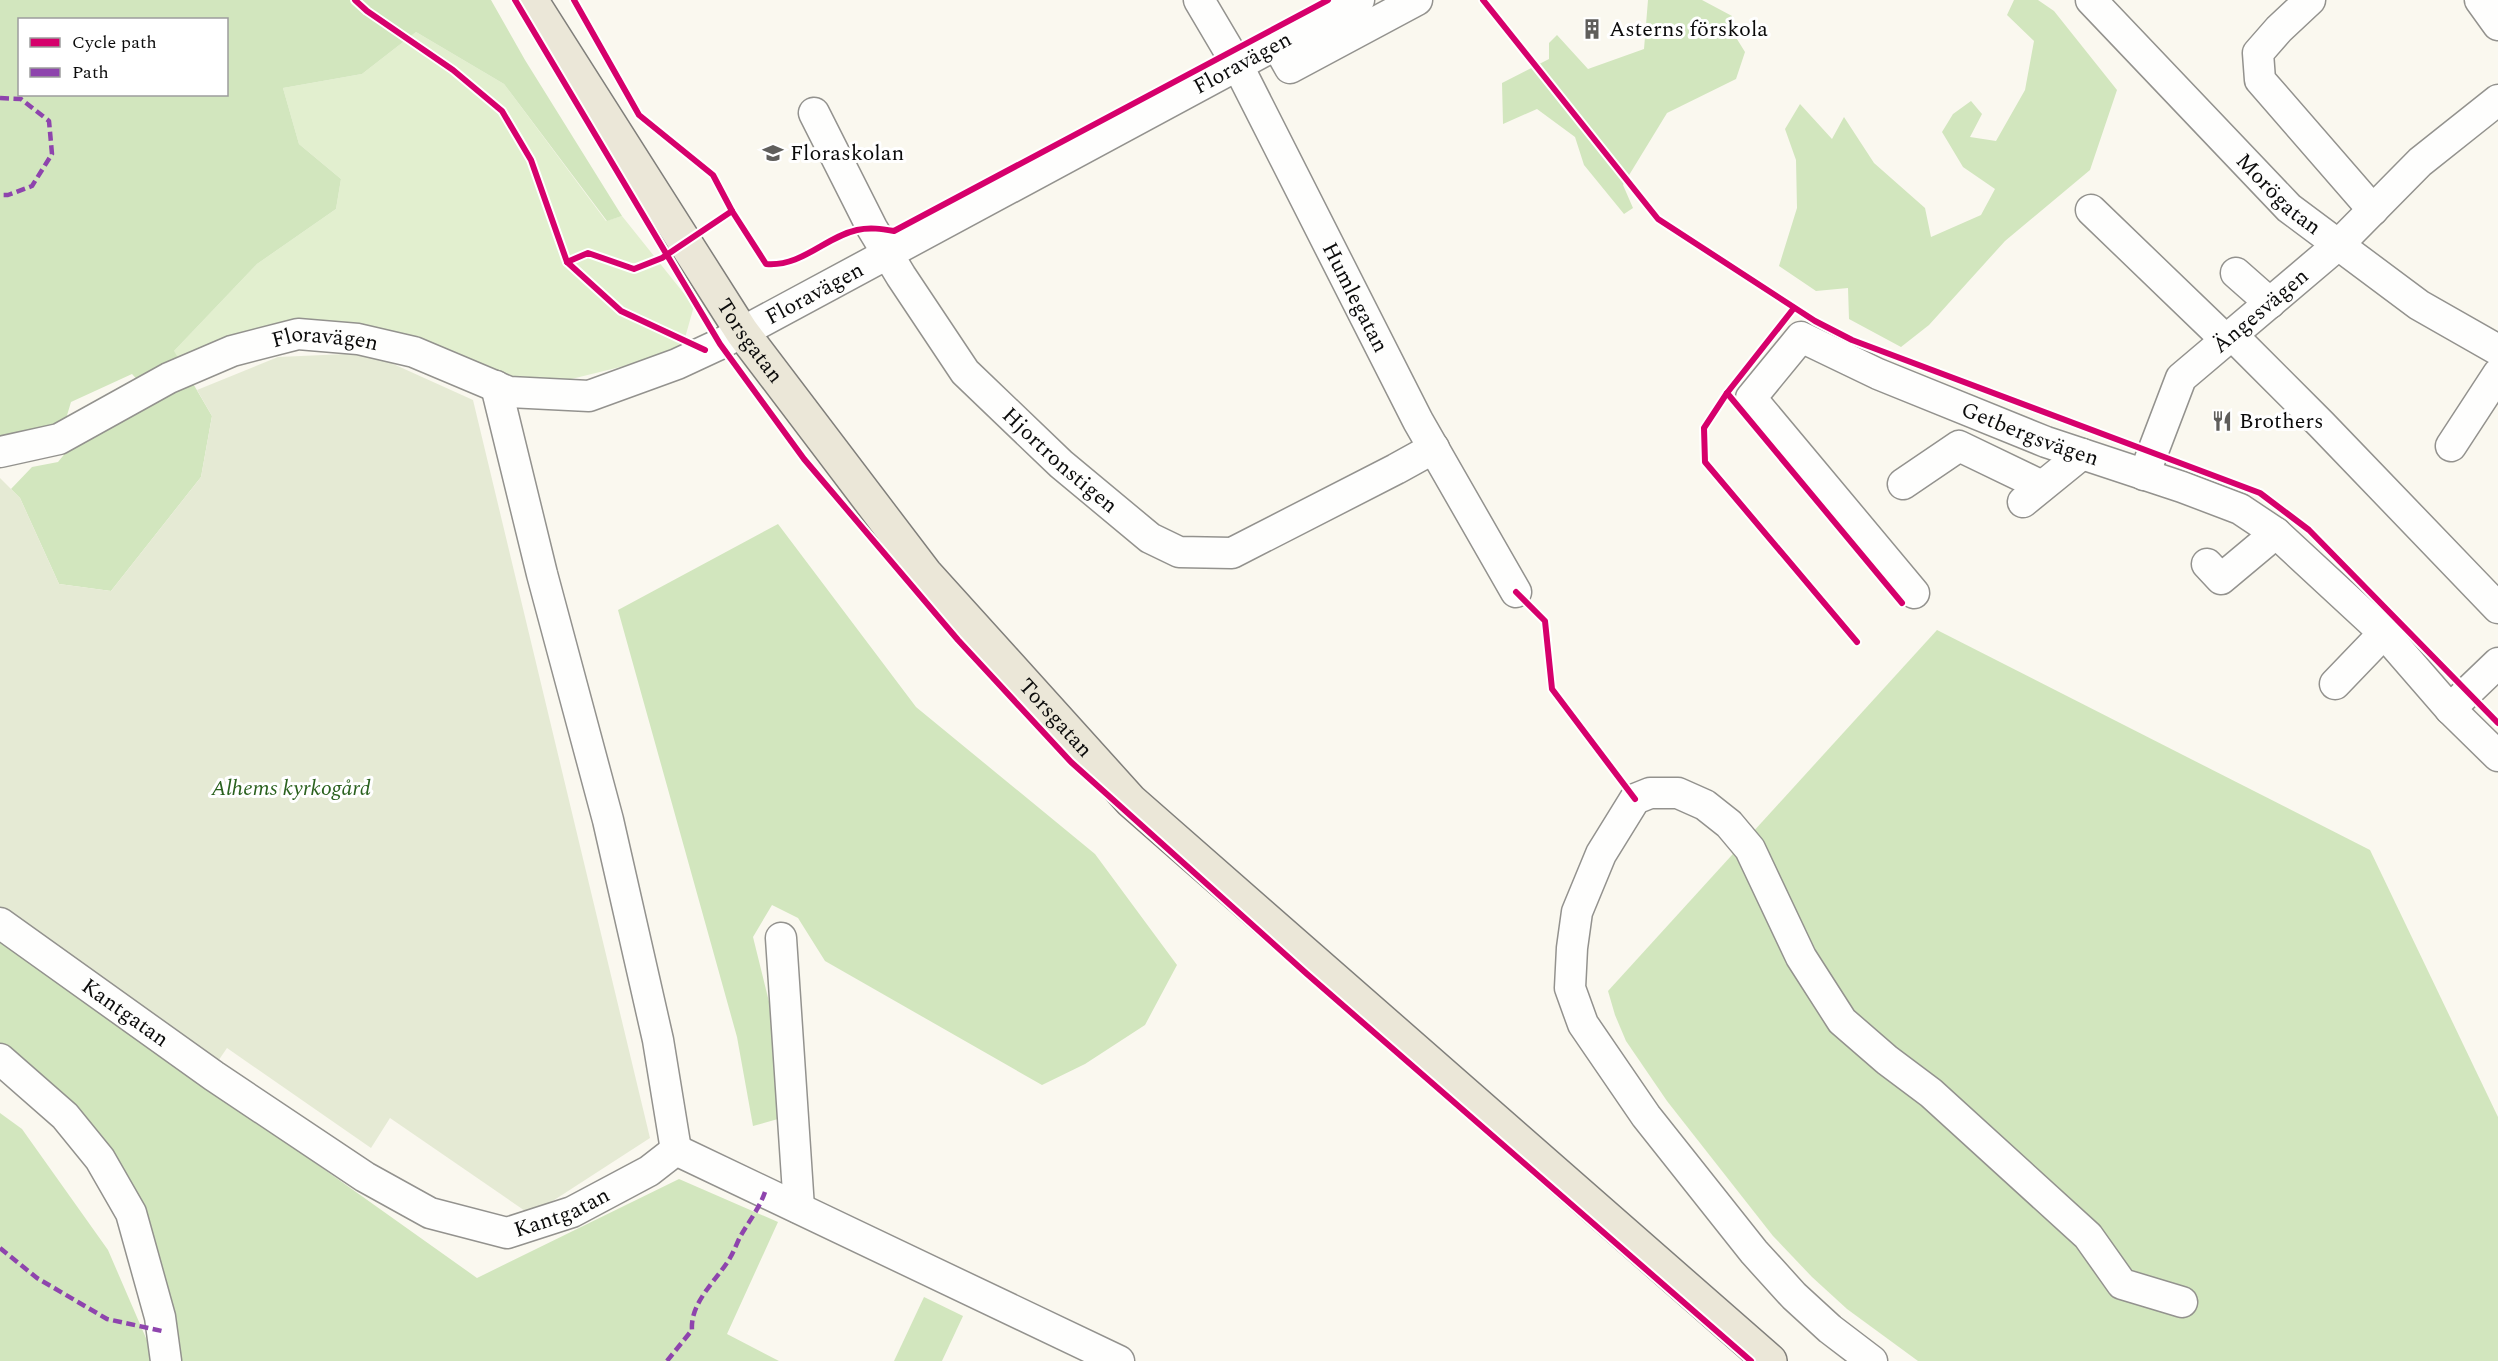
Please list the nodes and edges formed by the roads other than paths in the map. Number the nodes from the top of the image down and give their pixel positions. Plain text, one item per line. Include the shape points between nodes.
1 (531, 0) edge
2 (1199, 0) edge
3 (1359, 0) edge
4 (1418, 0) edge
5 (2091, 0) edge
6 (2310, 0) edge
7 (2480, 0) edge
8 (2498, 25) edge
9 (1277, 45) junction
10 (1238, 66) junction
11 (2498, 100) edge
12 (814, 113) dead end
13 (2091, 210) dead end
14 (2373, 210) junction
15 (2338, 245) junction
16 (888, 254) junction
17 (2236, 273) dead end
18 (2270, 303) junction
19 (742, 332) junction
20 (2229, 337) junction
21 (2498, 350) edge
22 (2498, 374) edge
23 (496, 386) junction
24 (2451, 446) dead end
25 (1434, 448) junction
26 (0, 452) edge
27 (2082, 454) junction
28 (2144, 476) junction
29 (1904, 484) dead end
30 (2276, 533) junction
31 (2206, 564) dead end
32 (1516, 592) dead end
33 (1914, 593) dead end
34 (2498, 608) edge
35 (2384, 633) junction
36 (2498, 663) edge
37 (2335, 684) dead end
38 (2450, 710) junction
39 (2498, 756) edge
40 (0, 923) edge
41 (781, 938) dead end
42 (0, 1059) edge
43 (676, 1150) junction
44 (799, 1208) junction
45 (2182, 1302) dead end
46 (1085, 1354) edge
47 (166, 1361) edge
48 (1119, 1361) edge
49 (1770, 1361) edge
50 (1872, 1361) edge

1 - 19 main road, Torsgatan
2 - 10 street, Humlegatan
3 - 9 street, Floravägen
4 - 9 street via 1290,68
5 - 15 street, Morögatan via 2289,208
6 - 14 street via 2258,53 2260,80
7 - 8 street
9 - 10 street, Floravägen
10 - 16 street, Floravägen
10 - 25 street, Humlegatan
11 - 14 street, Ängesvägen via 2420,162
12 - 16 street, Hjortronstigen
13 - 20 street
14 - 15 street, Ängesvägen
15 - 18 street, Ängesvägen
15 - 21 street, Morögatan via 2419,305
16 - 19 street, Floravägen
16 - 25 street, Hjortronstigen via 965,372 1061,464 1150,538 1179,552 1232,553
17 - 18 street
18 - 20 street, Ängesvägen
19 - 23 street, Floravägen via 677,364 589,396 509,392
19 - 49 main road, Torsgatan via 925,573 1131,801
20 - 28 street, Ängesvägen via 2181,378
20 - 34 street via 2321,424
22 - 24 street
23 - 26 street, Floravägen via 414,352 358,339 298,334 232,351 169,378 59,439
23 - 43 street via 608,820 658,1040
25 - 32 street, Humlegatan
27 - 28 street, Getbergsvägen
27 - 29 street via 2032,494 1959,446
27 - 33 street, Getbergsvägen via 1878,374 1801,337 1751,398
28 - 30 street, Getbergsvägen via 2240,508
30 - 31 street via 2221,579
30 - 35 street, Getbergsvägen
35 - 37 street
35 - 38 street, Getbergsvägen
36 - 38 street
38 - 39 street, Getbergsvägen
40 - 43 street, Kantgatan via 214,1076 365,1177 430,1214 507,1233 572,1212 649,1171
41 - 44 street
42 - 47 street via 65,1116 100,1159 131,1213 160,1317
43 - 44 street
44 - 46 street
45 - 50 street via 2122,1284 2088,1236 1931,1093 1842,1021 1800,957 1750,849 1729,824 1705,805 1678,793 1650,793 1635,799 1601,854 1577,912 1570,988 1583,1024 1646,1116 1754,1252 1794,1296
46 - 48 street

